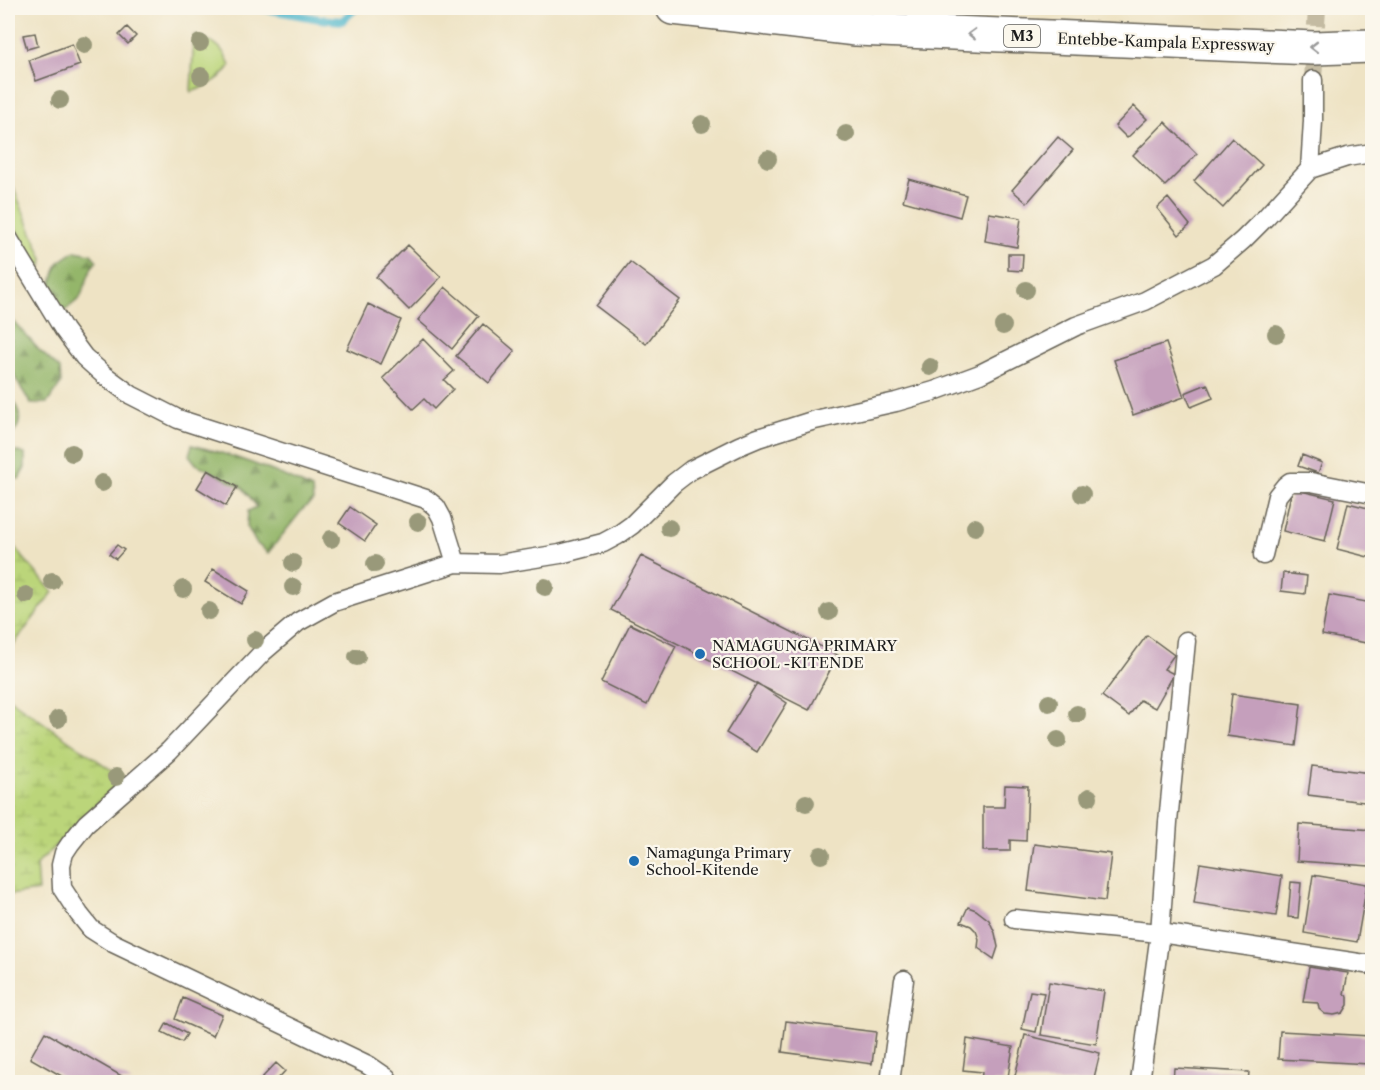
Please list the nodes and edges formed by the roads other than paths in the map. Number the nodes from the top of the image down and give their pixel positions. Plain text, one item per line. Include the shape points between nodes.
1 (673, 8) edge
2 (1372, 46) edge
3 (1313, 80) tunnel mouth
4 (1372, 153) edge
5 (1310, 169) junction
6 (8, 238) edge
7 (1372, 494) edge
8 (1263, 555) dead end
9 (456, 563) junction
10 (1186, 641) dead end
11 (1014, 919) dead end
12 (1160, 933) junction
13 (1372, 965) edge
14 (904, 980) dead end
15 (389, 1083) edge
16 (890, 1083) edge
17 (1140, 1083) edge

2 -> 1 highway, Entebbe-Kampala Expressway / M3 via 1314,48 856,29
3 - 5 street
4 - 5 street
5 - 9 street via 1214,265 1145,301 1076,326 980,374 934,391 815,420 739,446 691,470 632,525 603,543 499,564
6 - 9 street via 84,357 131,395 178,419 426,499 442,518
7 - 8 street via 1290,482 1277,496
9 - 15 street via 334,602 298,622 263,652 169,751 86,824 64,853 61,865 62,888 79,915 113,943 368,1065
10 - 12 street
11 - 12 street
12 - 13 street
12 - 17 street
14 - 16 street

